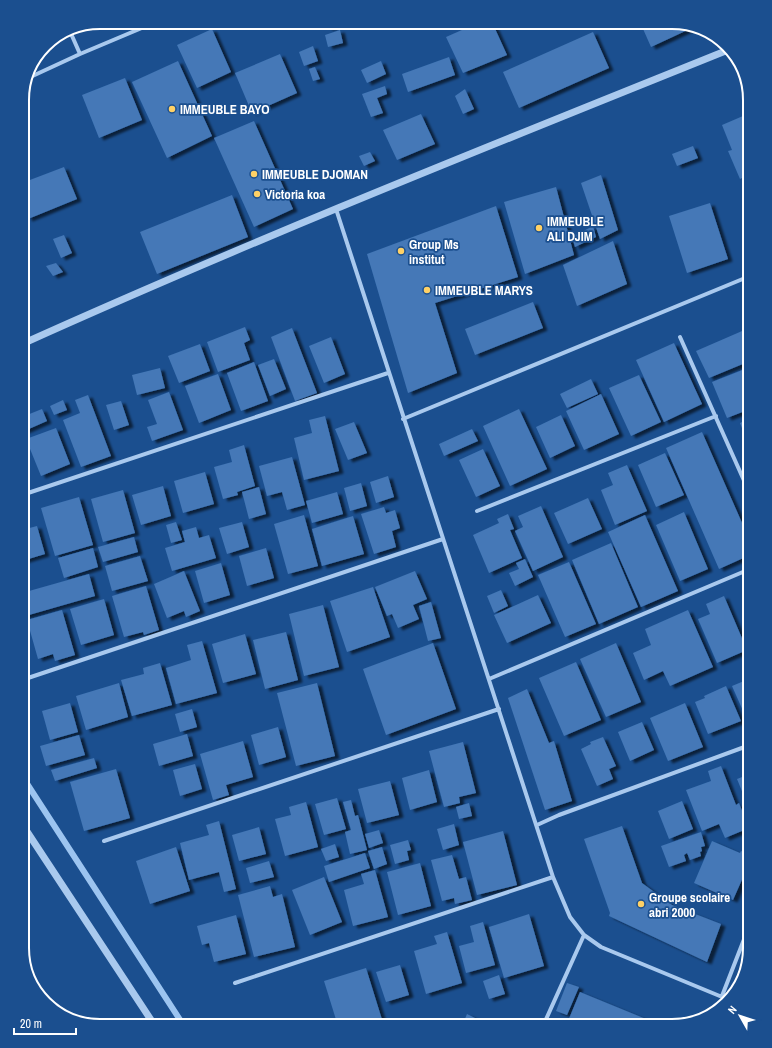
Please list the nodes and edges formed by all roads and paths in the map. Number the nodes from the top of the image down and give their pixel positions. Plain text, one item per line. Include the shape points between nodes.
1 (139, 29) edge
2 (72, 35) edge
3 (724, 52) edge
4 (80, 54) junction
5 (34, 75) edge
6 (336, 209) junction
7 (743, 279) edge
8 (680, 337) dead end
9 (29, 341) edge
10 (388, 373) junction
11 (716, 416) junction
12 (403, 419) junction
13 (743, 478) edge
14 (29, 493) edge
15 (477, 511) dead end
16 (443, 539) junction
17 (743, 572) edge
18 (29, 678) edge
19 (488, 679) junction
20 (499, 709) junction
21 (743, 747) edge
22 (537, 825) junction
23 (29, 835) edge
24 (104, 841) dead end
25 (553, 876) junction
26 (584, 935) junction
27 (743, 942) edge
28 (235, 983) dead end
29 (722, 996) joint
30 (150, 1019) edge
31 (546, 1019) edge

1 - 4 street
2 - 4 street
3 - 6 street
4 - 5 street
6 - 9 street
6 - 10 street
7 - 12 street
8 - 11 street
10 - 12 street
10 - 14 street
11 - 13 street
11 - 15 street
12 - 16 street
16 - 18 street
16 - 19 street
17 - 19 street
19 - 20 street
20 - 22 street
20 - 24 street
21 - 22 street
22 - 25 street
23 - 30 street
25 - 26 street via 570,917
25 - 28 street
26 - 29 street via 601,947
26 - 31 street
27 - 29 street

